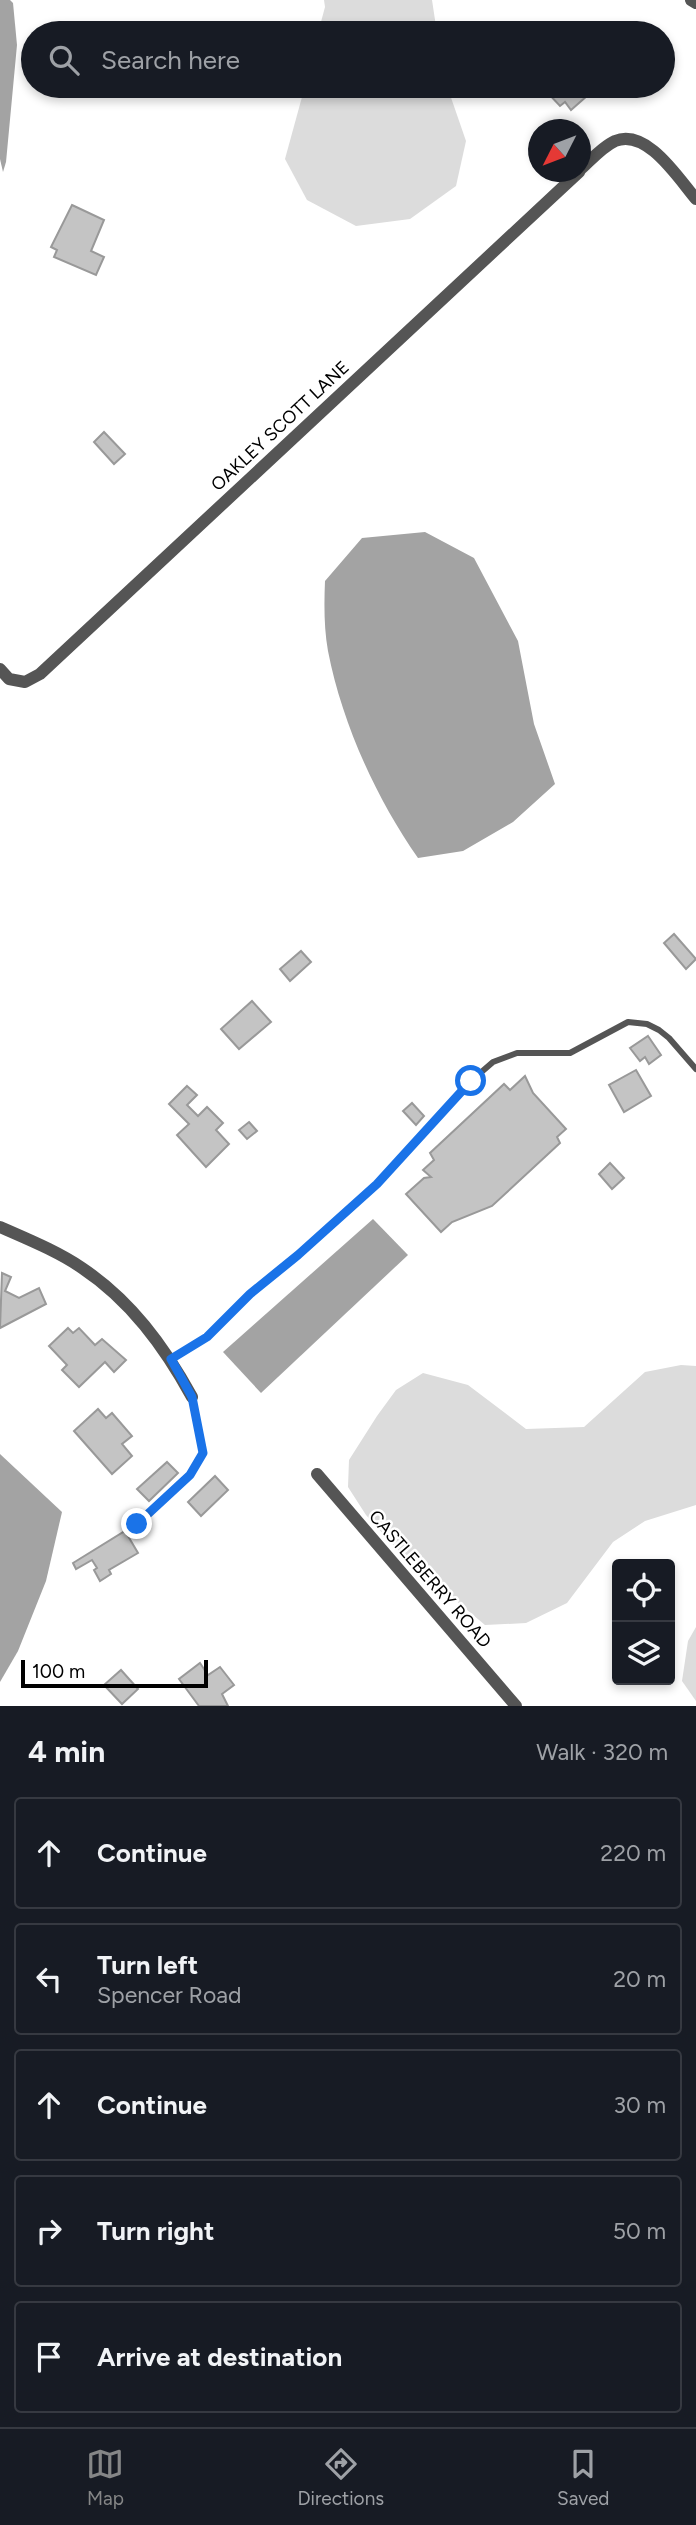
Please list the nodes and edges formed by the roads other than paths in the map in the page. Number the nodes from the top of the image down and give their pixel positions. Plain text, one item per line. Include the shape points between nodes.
1 (691, 0) edge
2 (696, 3) edge
3 (591, 160) edge
4 (568, 182) edge
5 (696, 199) edge
6 (0, 669) edge
7 (696, 1069) edge
8 (0, 1227) edge
9 (171, 1359) junction
10 (192, 1397) joint
11 (317, 1474) dead end
12 (137, 1524) dead end
13 (516, 1706) edge

1 - 2 street
3 - 5 street, OAKLEY SCOTT LANE via 617,140 633,139 649,145
4 - 6 street, OAKLEY SCOTT LANE via 40,674 25,682 9,679
7 - 9 lane via 659,1030 628,1022 570,1053 517,1053 493,1062 377,1184 207,1337
8 - 9 street via 81,1267 128,1305
9 - 10 street
10 - 12 lane via 203,1453 190,1475
11 - 13 street, CASTLEBERRY ROAD

